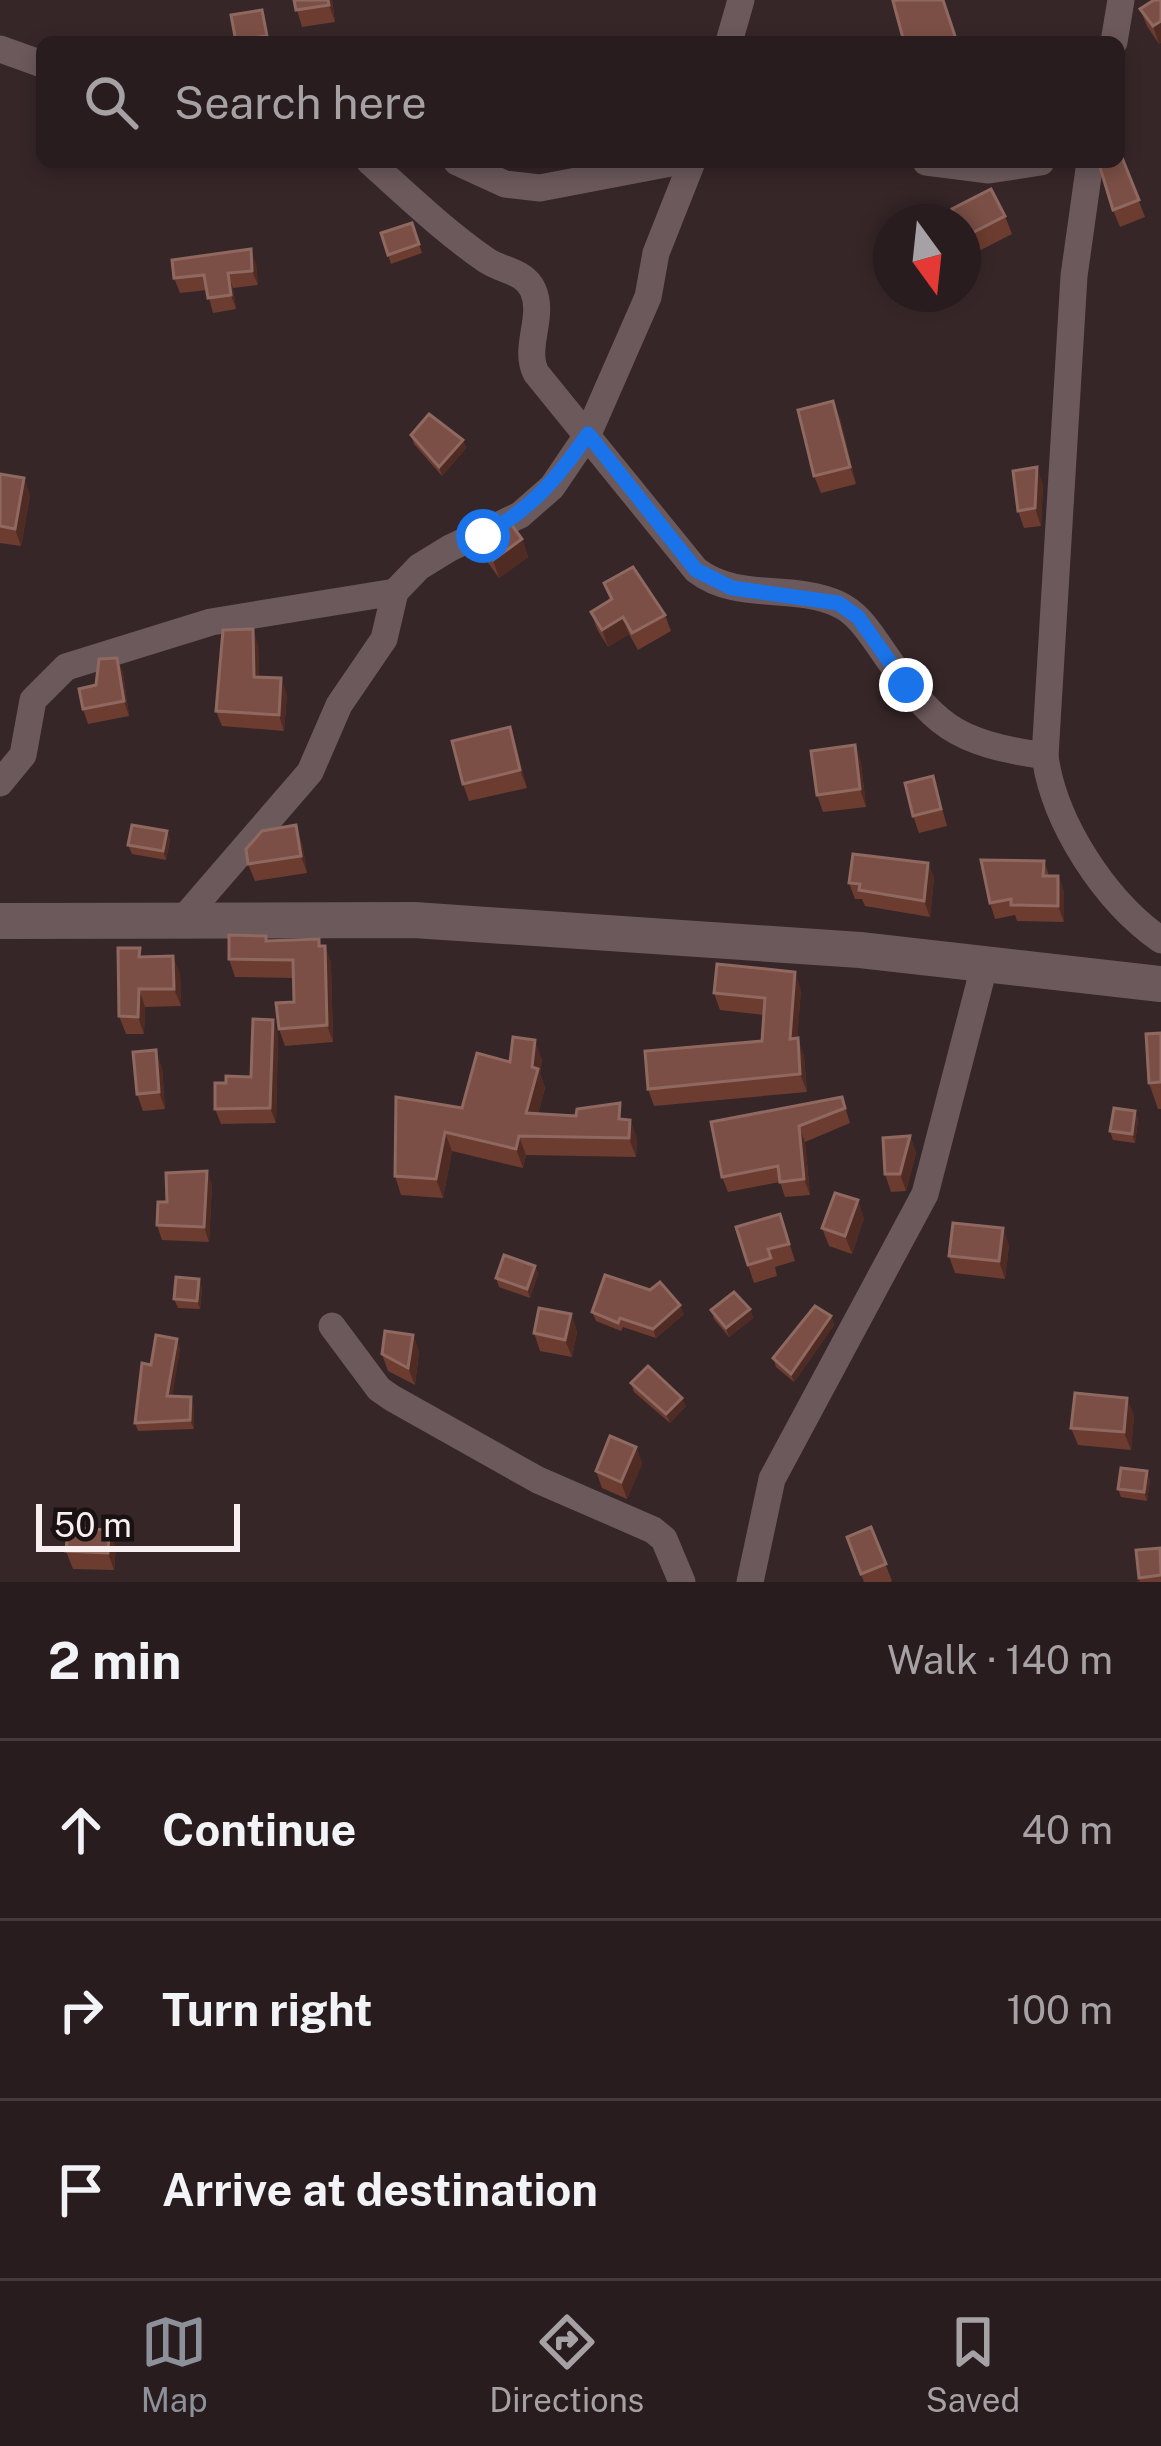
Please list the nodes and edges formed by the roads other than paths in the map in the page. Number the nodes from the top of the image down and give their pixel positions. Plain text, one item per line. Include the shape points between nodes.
1 (740, 0) edge
2 (1120, 0) edge
3 (731, 36) edge
4 (1115, 36) edge
5 (0, 49) edge
6 (36, 62) edge
7 (376, 168) edge
8 (471, 168) edge
9 (645, 168) edge
10 (690, 168) edge
11 (1089, 168) edge
12 (588, 434) junction
13 (394, 592) junction
14 (1045, 756) junction
15 (0, 783) edge
16 (184, 918) junction
17 (0, 920) edge
18 (1161, 940) edge
19 (984, 967) junction
20 (1161, 984) edge
21 (332, 1326) dead end
22 (682, 1582) edge
23 (750, 1582) edge

1 - 3 street
2 - 4 street
5 - 6 street
7 - 12 street via 439,228 525,277 537,313 530,361
8 - 9 street via 540,188
10 - 12 street via 648,297
11 - 14 street via 1074,276
12 - 13 street via 552,487 520,515 418,567
12 - 14 street via 712,582 838,603 956,734
13 - 15 street via 211,622 66,668 33,700 23,754
13 - 16 street via 384,639 339,705 310,772
14 - 18 street via 1050,791 1104,884
16 - 17 street
16 - 19 street via 414,920 860,950
19 - 20 street
19 - 23 street via 925,1194 772,1479
21 - 22 street via 392,1398 538,1480 653,1530

